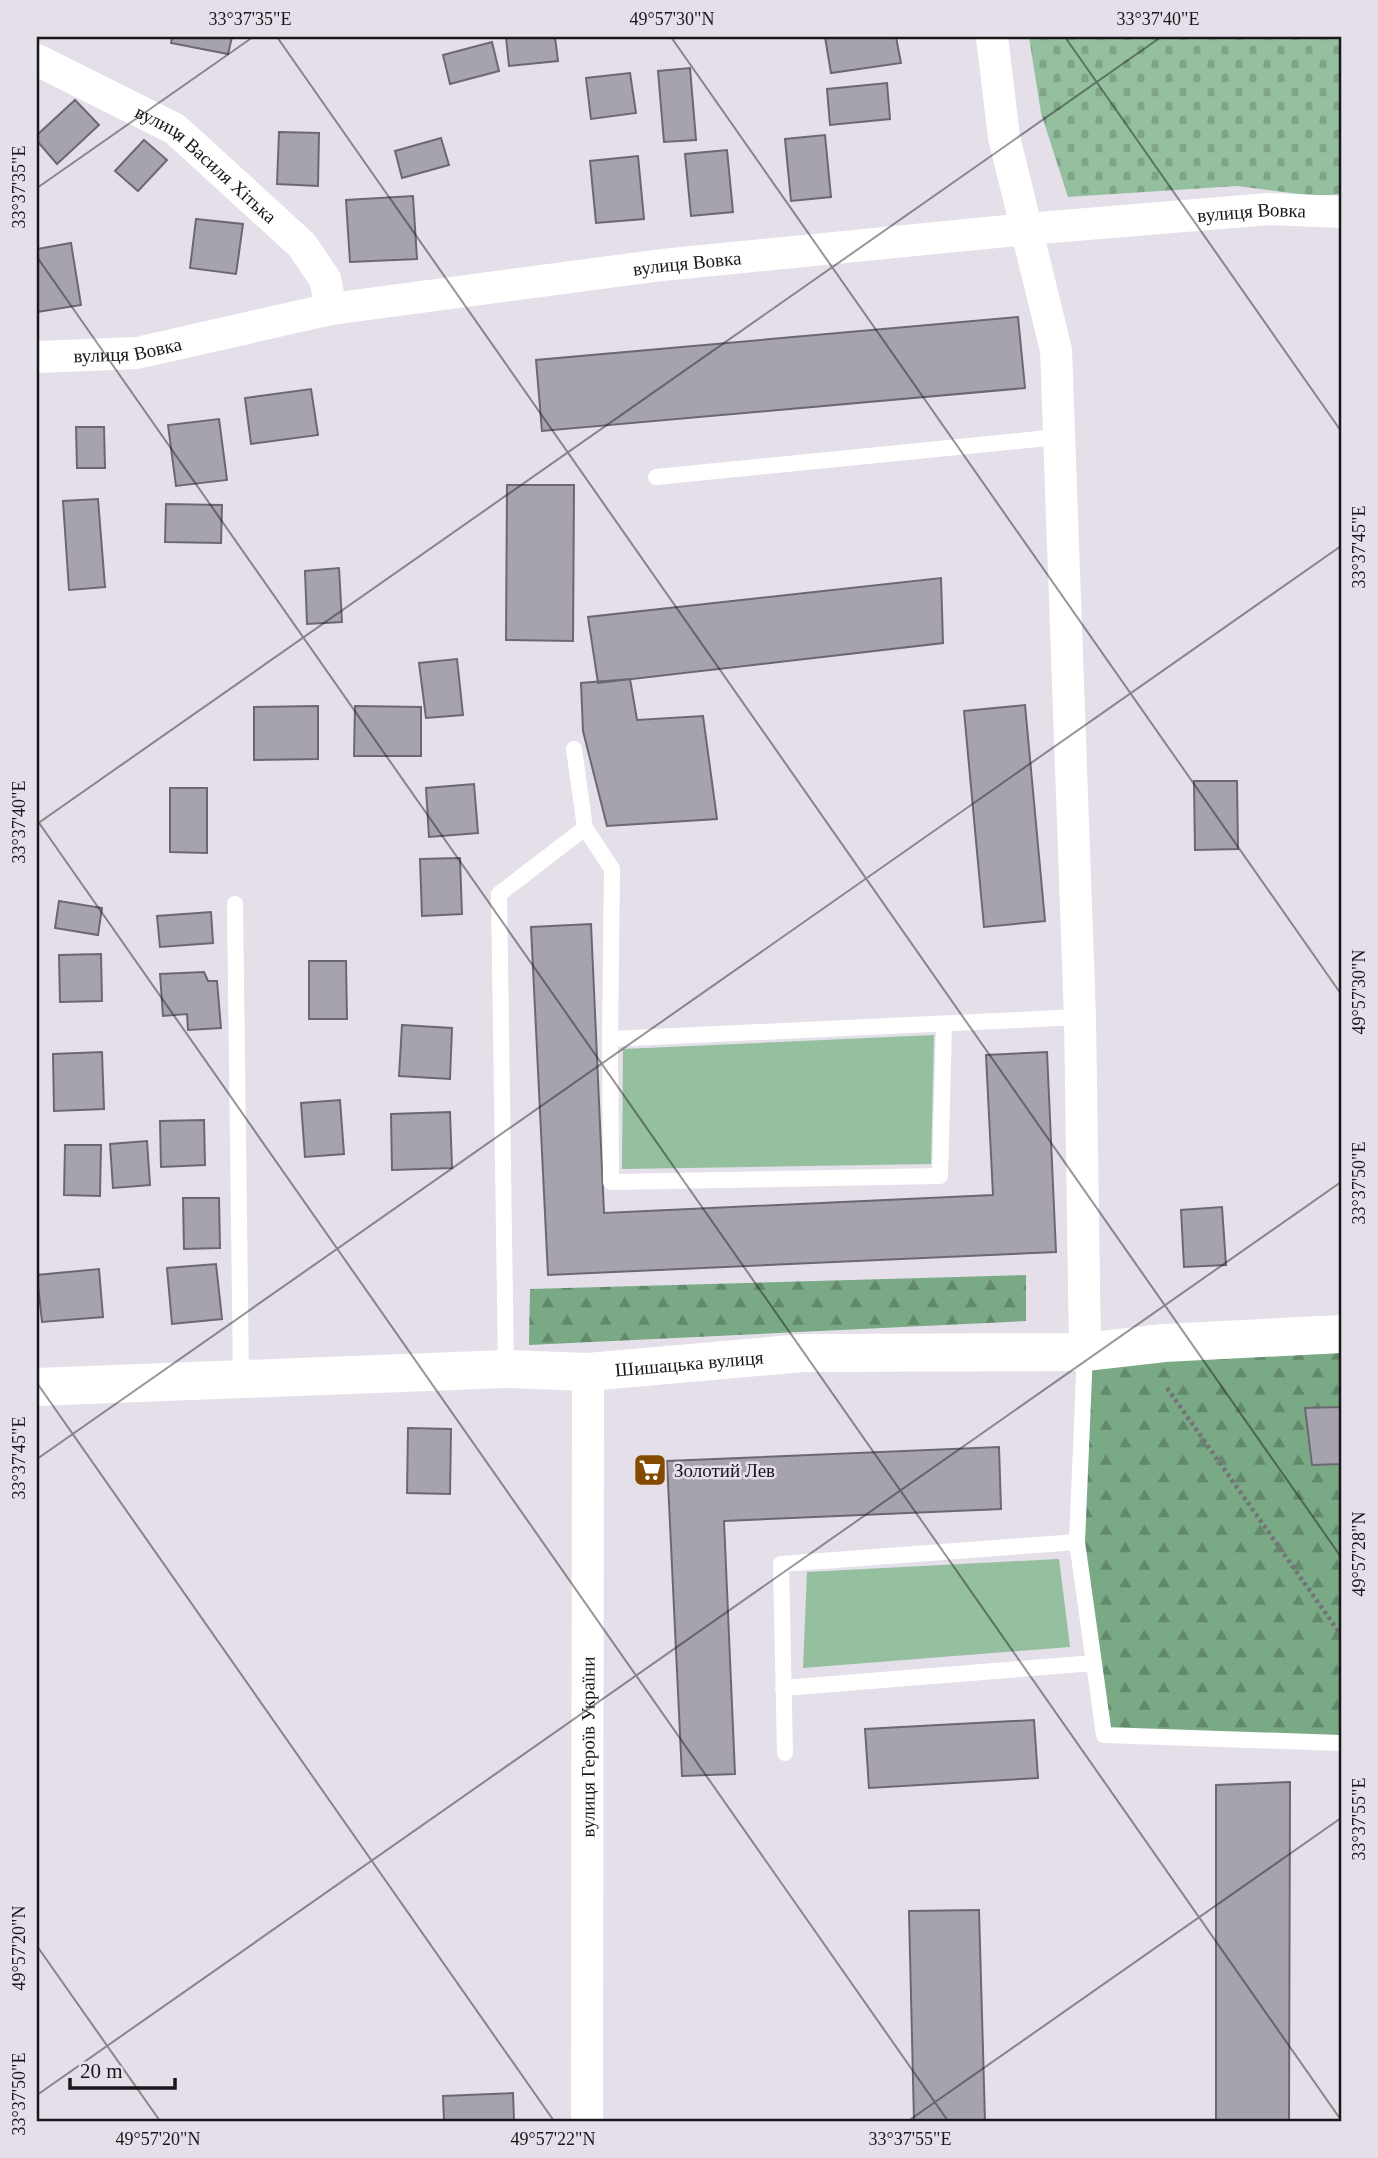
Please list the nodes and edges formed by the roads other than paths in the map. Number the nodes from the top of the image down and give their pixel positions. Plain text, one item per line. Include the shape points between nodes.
1 (992, 37) edge
2 (37, 60) edge
3 (1341, 212) edge
4 (1027, 229) junction
5 (331, 309) junction
6 (37, 357) edge
7 (1058, 437) junction
8 (656, 477) dead end
9 (574, 749) dead end
10 (585, 828) junction
11 (235, 904) dead end
12 (1080, 1017) junction
13 (944, 1024) junction
14 (610, 1039) junction
15 (1341, 1334) edge
16 (1085, 1352) junction
17 (506, 1369) junction
18 (588, 1372) junction
19 (241, 1379) junction
20 (37, 1387) edge
21 (1077, 1542) junction
22 (1094, 1663) junction
23 (783, 1688) junction
24 (1341, 1743) edge
25 (785, 1753) dead end
26 (587, 2121) edge

1 - 4 street via 1004,136
2 - 5 street, вулиця Василя Хітька via 175,129 302,245 325,279
3 - 4 street, вулиця Вовка via 1269,209
4 - 5 street, вулиця Вовка via 662,265
4 - 7 street via 1056,350
5 - 6 street, вулиця Вовка via 137,353
7 - 8 lane
7 - 12 street
9 - 10 lane
10 - 14 lane via 612,869
10 - 17 lane via 499,894
11 - 19 lane
12 - 13 lane
12 - 16 street
13 - 14 lane
13 - 14 lane via 940,1176 611,1182
15 - 16 street, Шишацька вулиця
16 - 18 street, Шишацька вулиця via 804,1353
16 - 21 lane
17 - 18 street, Шишацька вулиця
17 - 19 street, Шишацька вулиця
18 - 26 street, вулиця Героїв України
19 - 20 street, Шишацька вулиця
21 - 22 lane
21 - 23 lane via 780,1564
22 - 23 lane
22 - 24 lane via 1104,1735
23 - 25 lane

